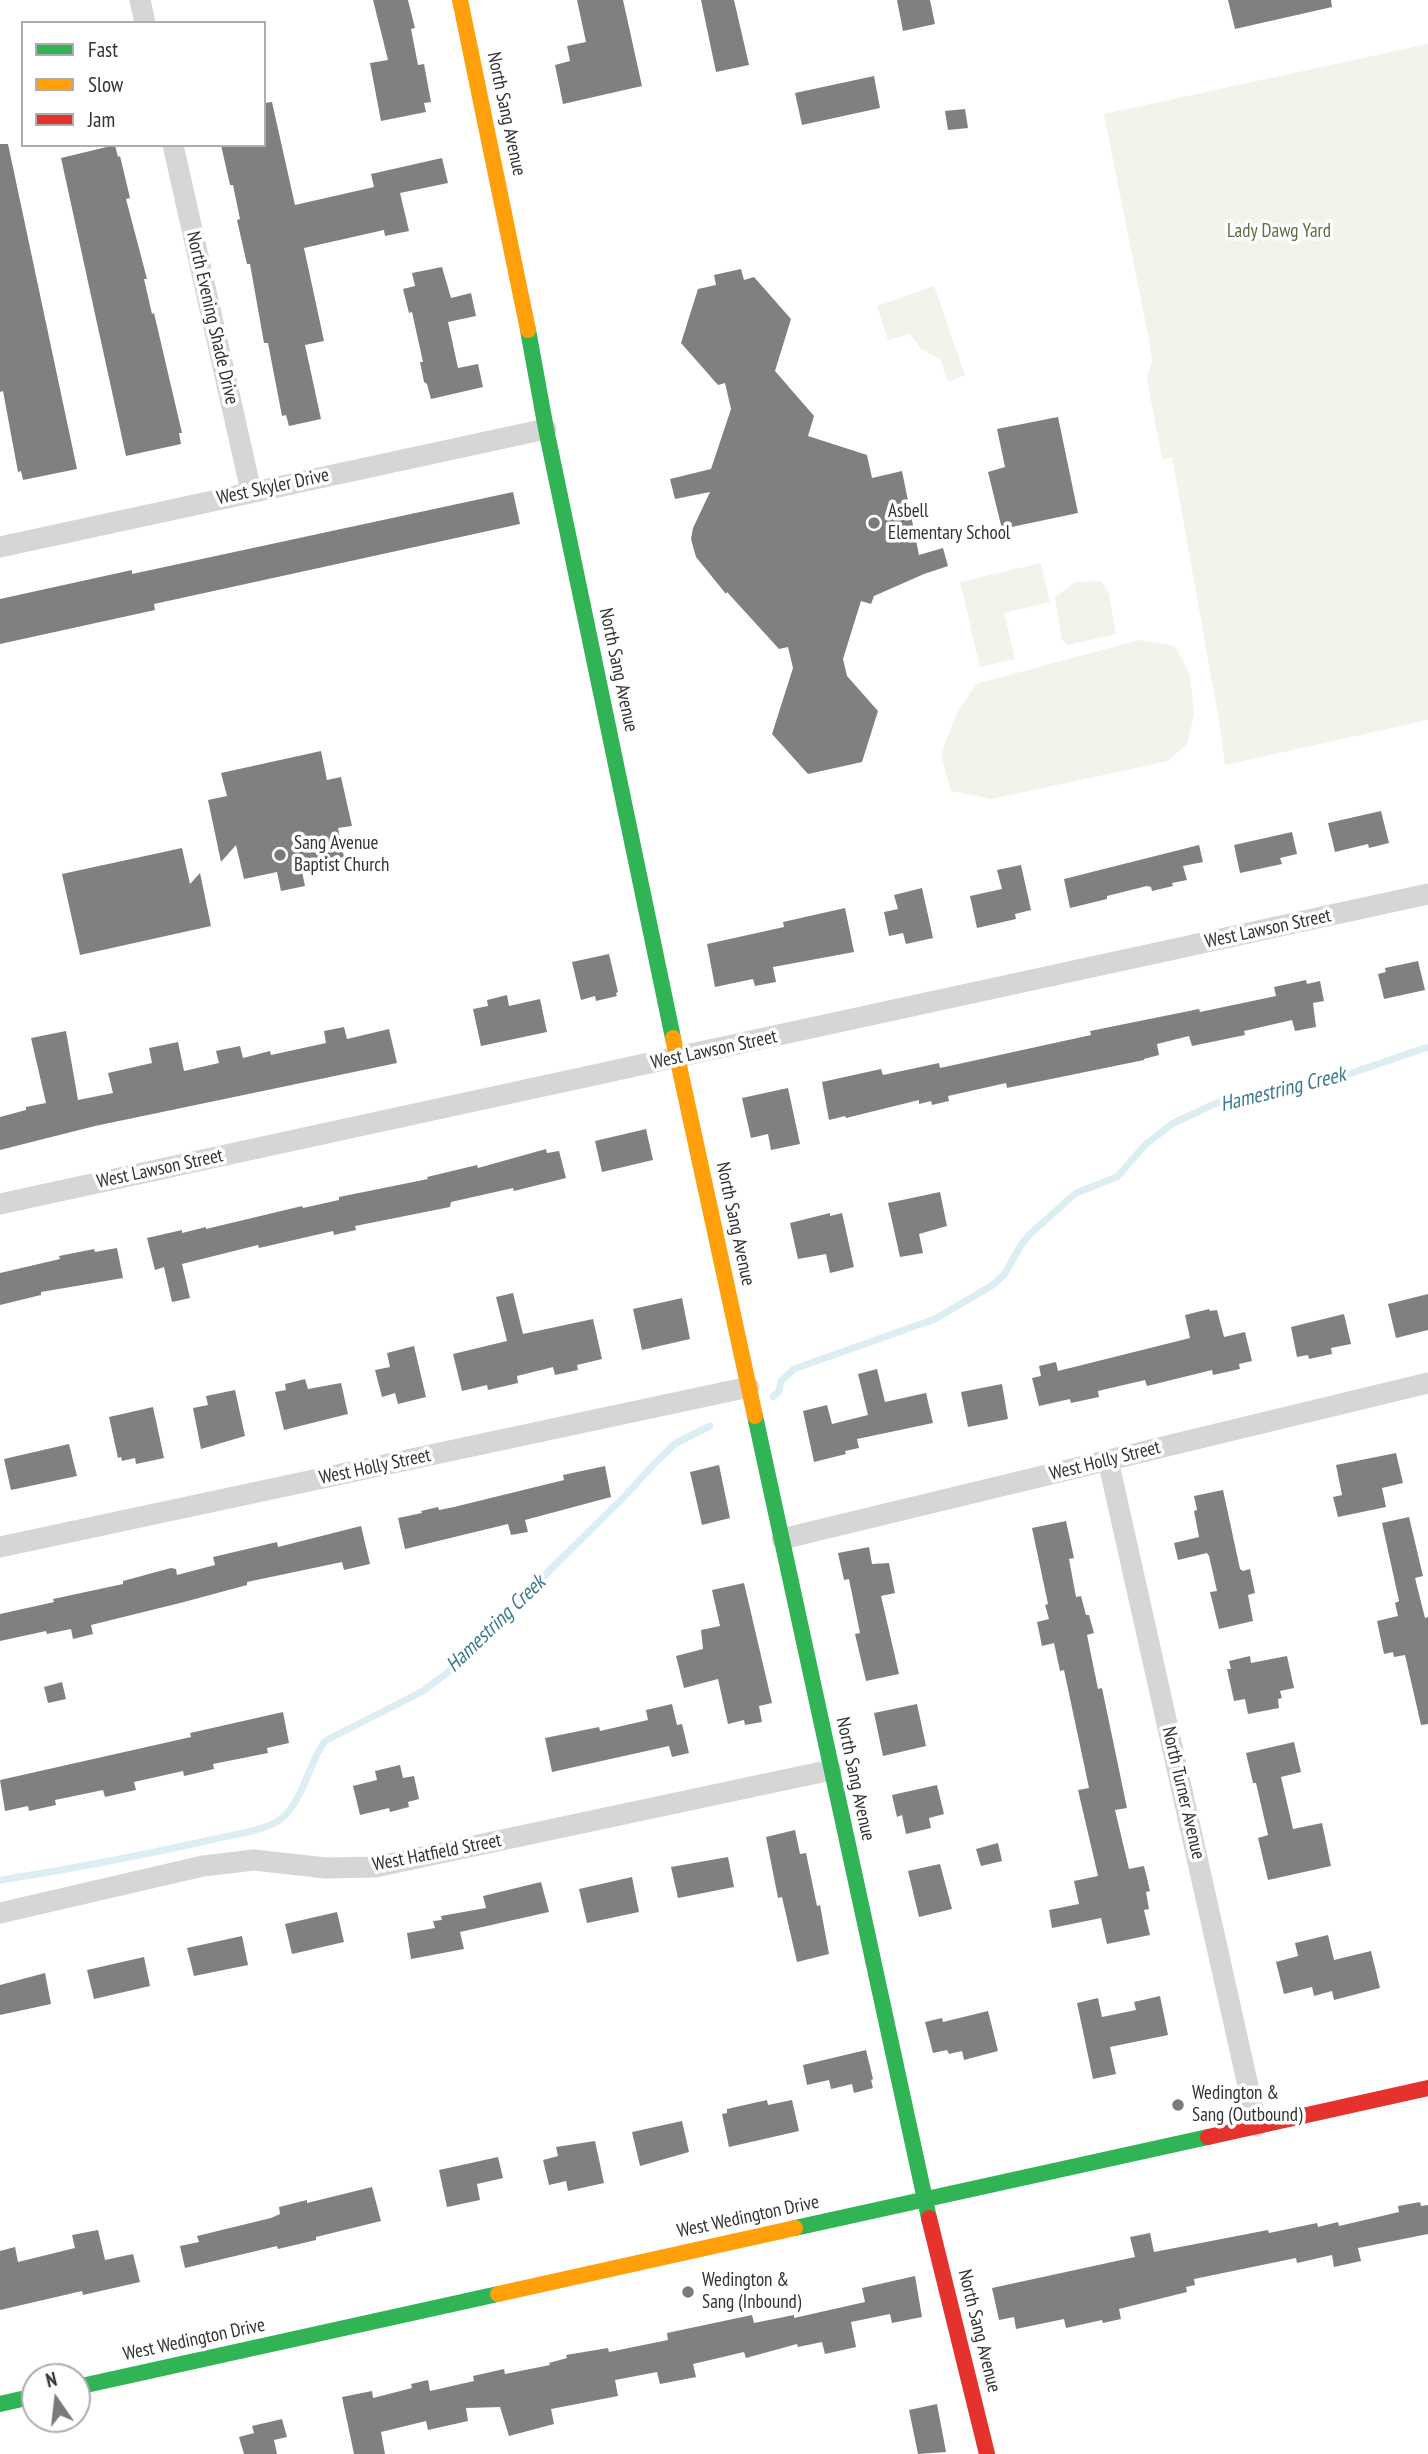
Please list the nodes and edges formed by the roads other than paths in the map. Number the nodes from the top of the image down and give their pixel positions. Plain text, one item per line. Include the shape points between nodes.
1 (140, 0) edge
2 (460, 0) edge
3 (145, 21) edge
4 (173, 147) edge
5 (546, 429) junction
6 (251, 491) junction
7 (0, 547) edge
8 (1428, 894) edge
9 (677, 1058) junction
10 (0, 1204) edge
11 (1428, 1383) edge
12 (749, 1387) junction
13 (1108, 1460) junction
14 (782, 1539) junction
15 (0, 1547) edge
16 (831, 1770) junction
17 (0, 1913) edge
18 (1428, 2088) edge
19 (1257, 2126) junction
20 (925, 2200) junction
21 (91, 2384) edge
22 (21, 2399) edge
23 (0, 2404) edge
24 (987, 2454) edge

1 - 3 street
2 - 5 street, North Sang Avenue
4 - 6 street, North Evening Shade Drive
5 - 6 street, West Skyler Drive
5 - 9 street, North Sang Avenue
6 - 7 street, West Skyler Drive
8 - 9 street, West Lawson Street
9 - 10 street, West Lawson Street
9 - 12 street, North Sang Avenue
11 - 13 street, West Holly Street
12 - 14 street, North Sang Avenue
12 - 15 street, West Holly Street
13 - 14 street, West Holly Street
13 - 19 street, North Turner Avenue
14 - 16 street, North Sang Avenue
16 - 17 street, West Hatfield Street via 375,1867 326,1868 254,1860 202,1866
16 - 20 street, North Sang Avenue
18 - 19 street, West Wedington Drive
19 - 20 street, West Wedington Drive
20 - 21 street, West Wedington Drive
20 - 24 street, North Sang Avenue
22 - 23 street

